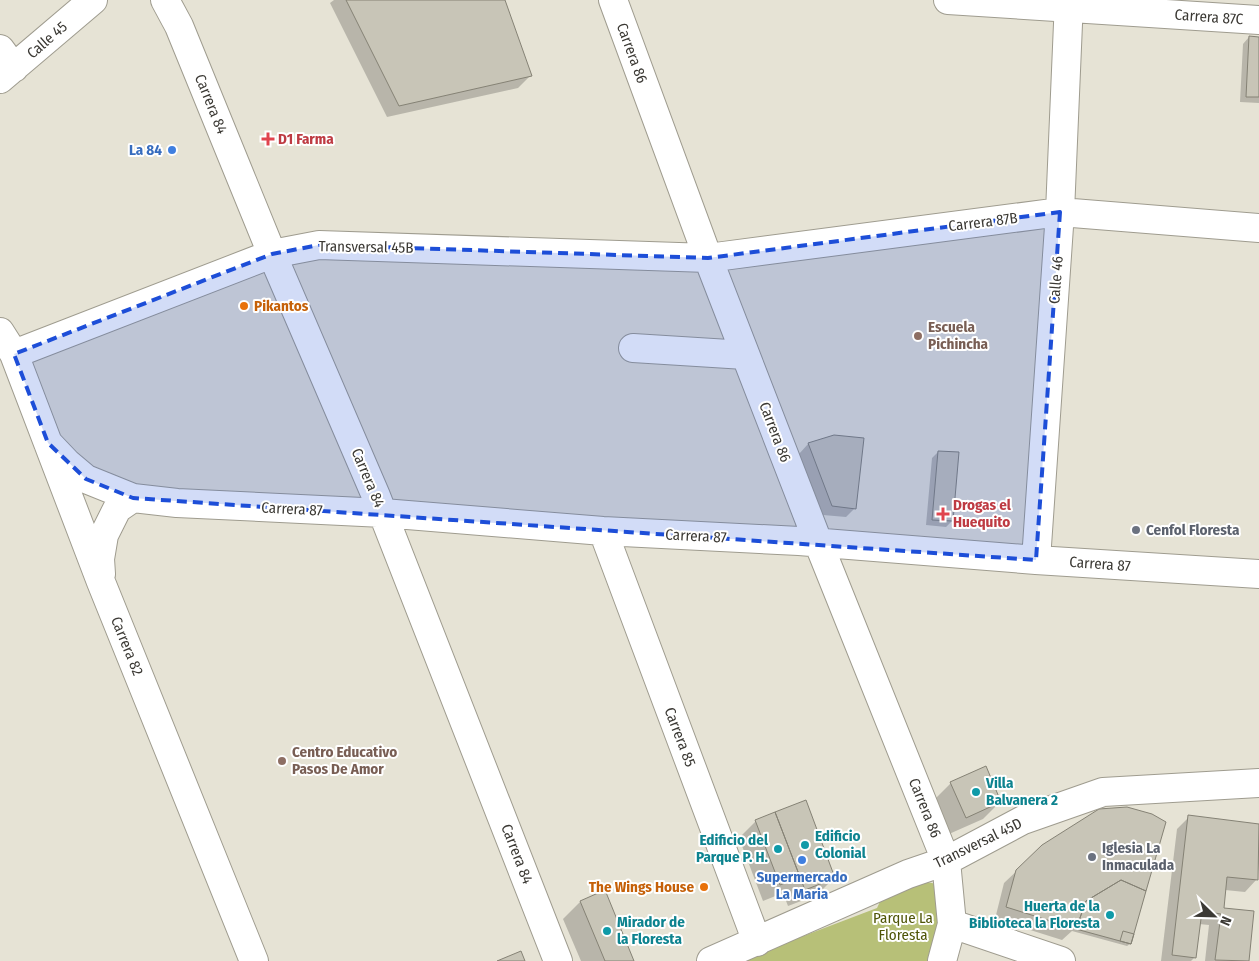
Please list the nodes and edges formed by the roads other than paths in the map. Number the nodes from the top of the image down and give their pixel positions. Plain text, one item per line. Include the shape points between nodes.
1 (93, 0) edge
2 (165, 0) edge
3 (613, 0) edge
4 (948, 0) edge
5 (1069, 3) edge
6 (1259, 20) edge
7 (5, 65) edge
8 (1060, 212) junction
9 (1259, 228) edge
10 (272, 254) junction
11 (708, 258) junction
12 (7, 343) edge
13 (633, 348) dead end
14 (745, 355) junction
15 (48, 443) junction
16 (133, 498) junction
17 (383, 513) junction
18 (603, 531) junction
19 (818, 542) junction
20 (1036, 560) junction
21 (1259, 574) edge
22 (101, 582) junction
23 (1259, 783) edge
24 (946, 861) junction
25 (952, 924) junction
26 (757, 942) junction
27 (254, 961) edge
28 (558, 961) edge
29 (712, 961) edge
30 (942, 961) edge
31 (1062, 961) edge

1 - 7 street, Calle 45
2 - 10 street, Carrera 84 via 179,26
3 - 11 street, Carrera 86
4 - 5 street, Carrera 87C
5 - 6 street, Carrera 87C
5 - 8 street, Calle 46
8 - 9 street, Carrera 87B
8 - 11 street, Carrera 87B
8 - 20 street, Calle 46
10 - 11 street, Transversal 45B via 319,245
10 - 12 street, Transversal 45B
10 - 17 street, Carrera 84
11 - 14 street, Carrera 86
12 - 15 street, Carrera 82
13 - 14 street
14 - 19 street, Carrera 86
15 - 16 street, Carrera 87 via 86,479
15 - 22 street, Carrera 82
16 - 17 street, Carrera 87
16 - 22 street via 117,509 104,535
17 - 18 street, Carrera 87
17 - 28 street, Carrera 84
18 - 19 street, Carrera 87
18 - 26 street, Carrera 85
19 - 20 street, Carrera 87
19 - 24 street, Carrera 86
20 - 21 street, Carrera 87
22 - 27 street, Carrera 82
23 - 24 street, Transversal 45D via 1103,792 1023,820
24 - 25 street
24 - 26 street, Transversal 45D via 908,874
25 - 30 street
25 - 31 street
26 - 29 street, Transversal 45D

